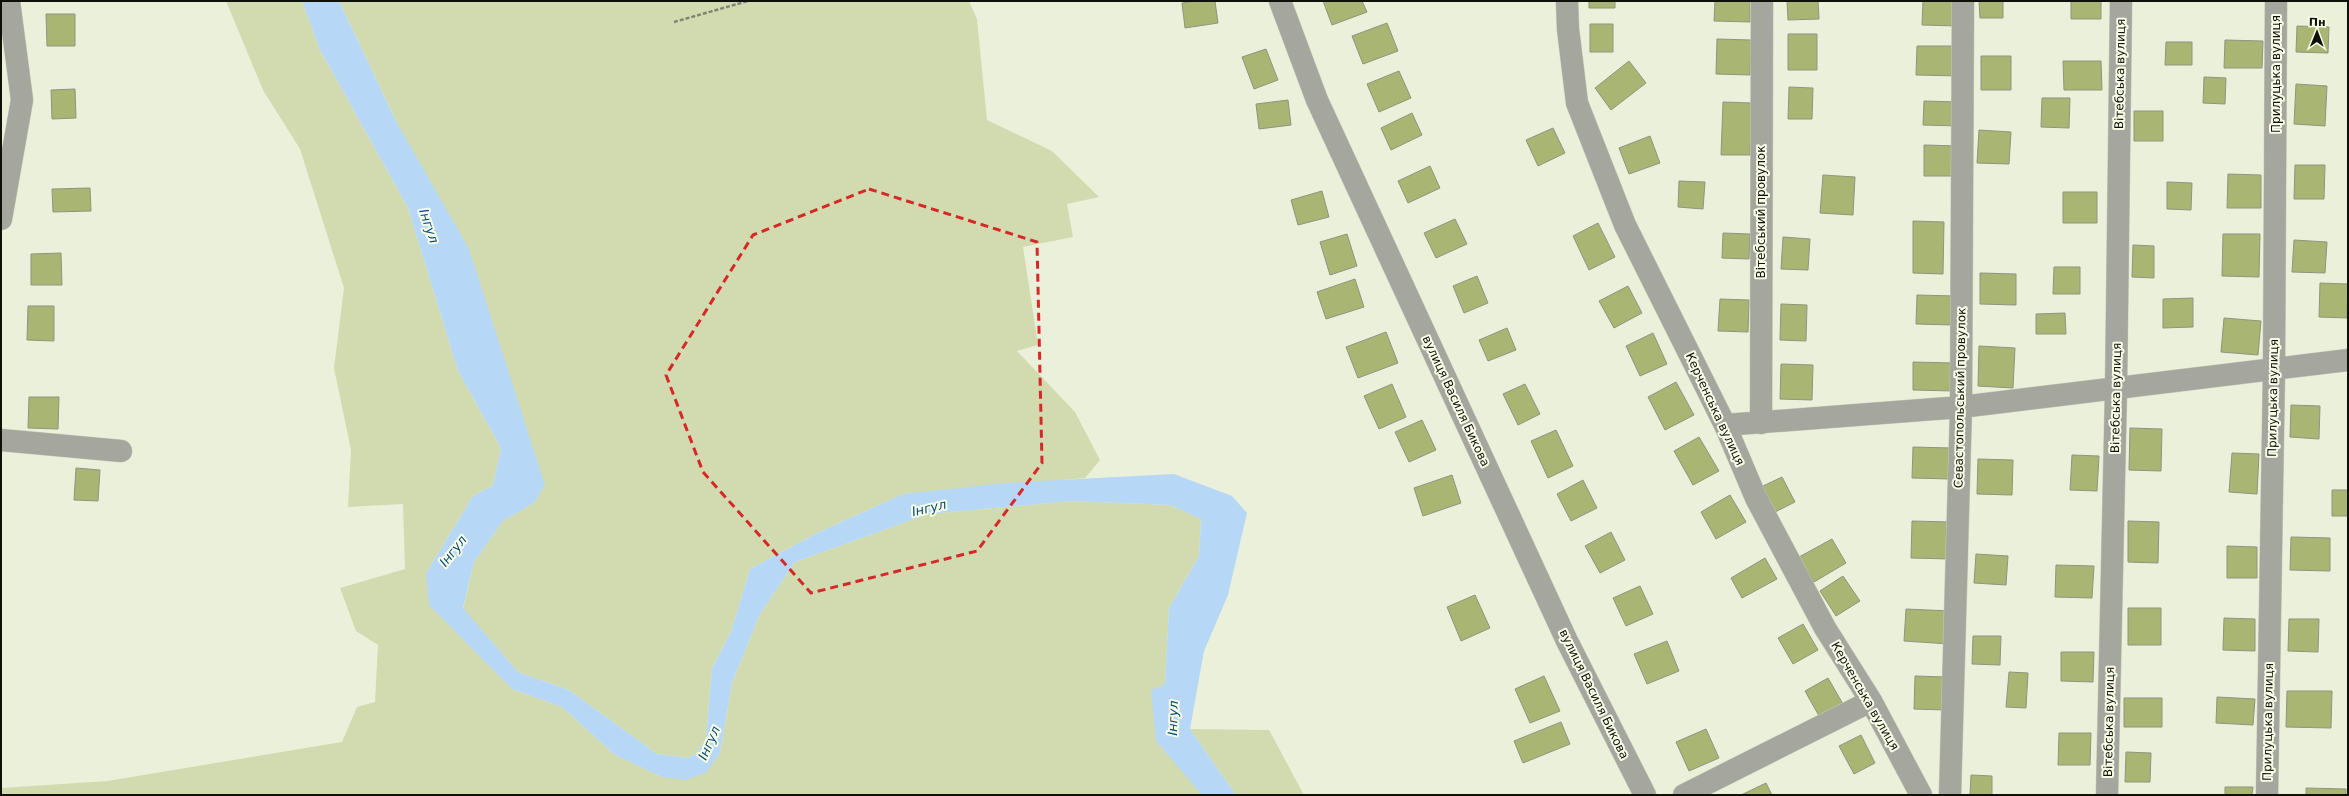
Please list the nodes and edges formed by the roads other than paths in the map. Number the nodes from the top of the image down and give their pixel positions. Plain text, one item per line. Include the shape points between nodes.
1 (9, 1) edge
2 (1280, 1) edge
3 (1567, 1) edge
4 (1762, 1) edge
5 (1963, 1) edge
6 (2121, 1) edge
7 (2276, 1) edge
8 (1, 219) edge
9 (2348, 360) edge
10 (2274, 370) junction
11 (2116, 390) junction
12 (1961, 407) junction
13 (1761, 423) junction
14 (1725, 425) junction
15 (1, 440) edge
16 (121, 451) dead end
17 (1871, 701) junction
18 (1645, 795) edge
19 (1684, 795) edge
20 (1922, 795) edge
21 (1950, 795) edge
22 (2107, 795) edge
23 (2267, 795) edge

1 - 8 street via 22,100
2 - 18 street, вулиця Василя Бикова via 1317,100 1567,641
3 - 14 street, Керченська вулиця via 1577,102 1625,225
4 - 13 street, Вітебський провулок
5 - 12 street, Севастопольський провулок
6 - 11 street, Вітебська вулиця
7 - 10 street, Прилуцька вулиця
9 - 10 street
10 - 11 street
10 - 23 street, Прилуцька вулиця
11 - 12 street
11 - 22 street, Вітебська вулиця
12 - 13 street
12 - 21 street, Севастопольський провулок
13 - 14 street
14 - 17 street, Керченська вулиця via 1756,498 1825,628
15 - 16 street
17 - 19 street
17 - 20 street, Керченська вулиця

